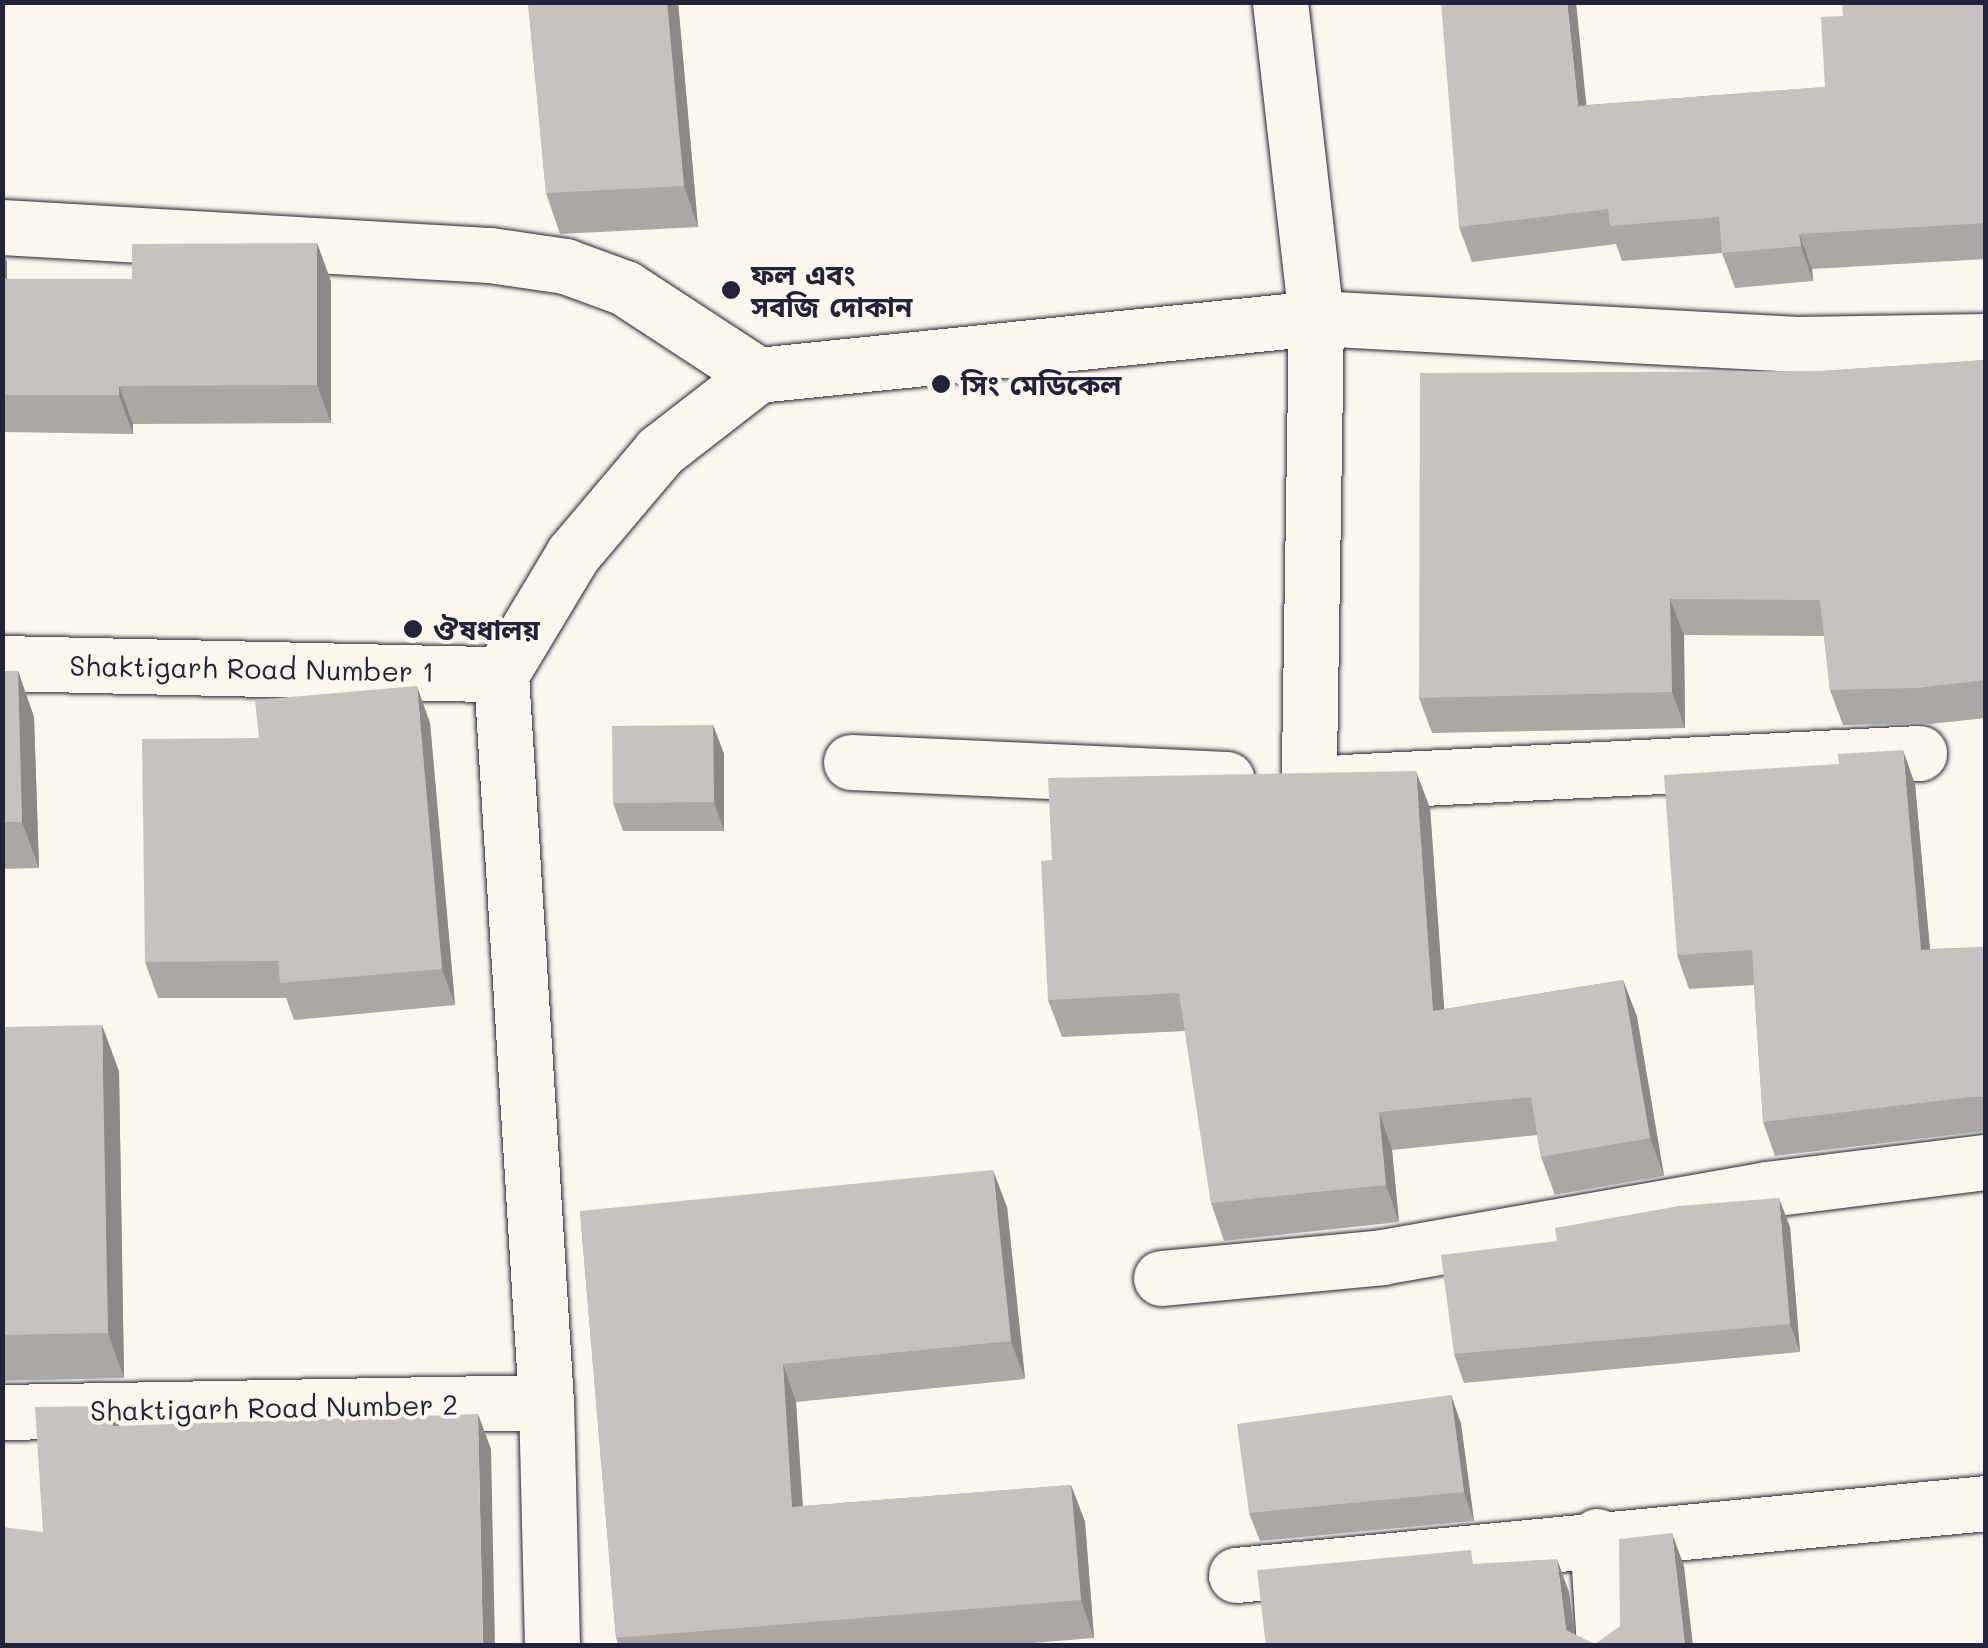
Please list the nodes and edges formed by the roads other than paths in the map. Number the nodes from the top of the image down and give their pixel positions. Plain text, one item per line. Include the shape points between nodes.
1 (1280, 2) edge
2 (2, 227) edge
3 (1316, 318) junction
4 (1986, 341) edge
5 (758, 375) junction
6 (2, 664) edge
7 (501, 674) junction
8 (1919, 753) dead end
9 (851, 762) dead end
10 (1310, 783) junction
11 (1986, 1162) edge
12 (1161, 1278) dead end
13 (546, 1402) junction
14 (2, 1412) edge
15 (1986, 1503) edge
16 (1597, 1536) junction
17 (1236, 1575) dead end
18 (552, 1646) edge
19 (1604, 1646) edge

1 - 3 street
2 - 5 street via 565,266 640,296
3 - 4 street via 1796,344
3 - 5 street
3 - 10 street
5 - 7 street via 660,451 573,554
6 - 7 street, Shaktigarh Road Number 1
7 - 13 street
8 - 10 street
9 - 10 street
11 - 12 street via 1768,1189 1382,1257
13 - 14 street, Shaktigarh Road Number 2
13 - 18 street
15 - 16 street
16 - 17 street
16 - 19 street

